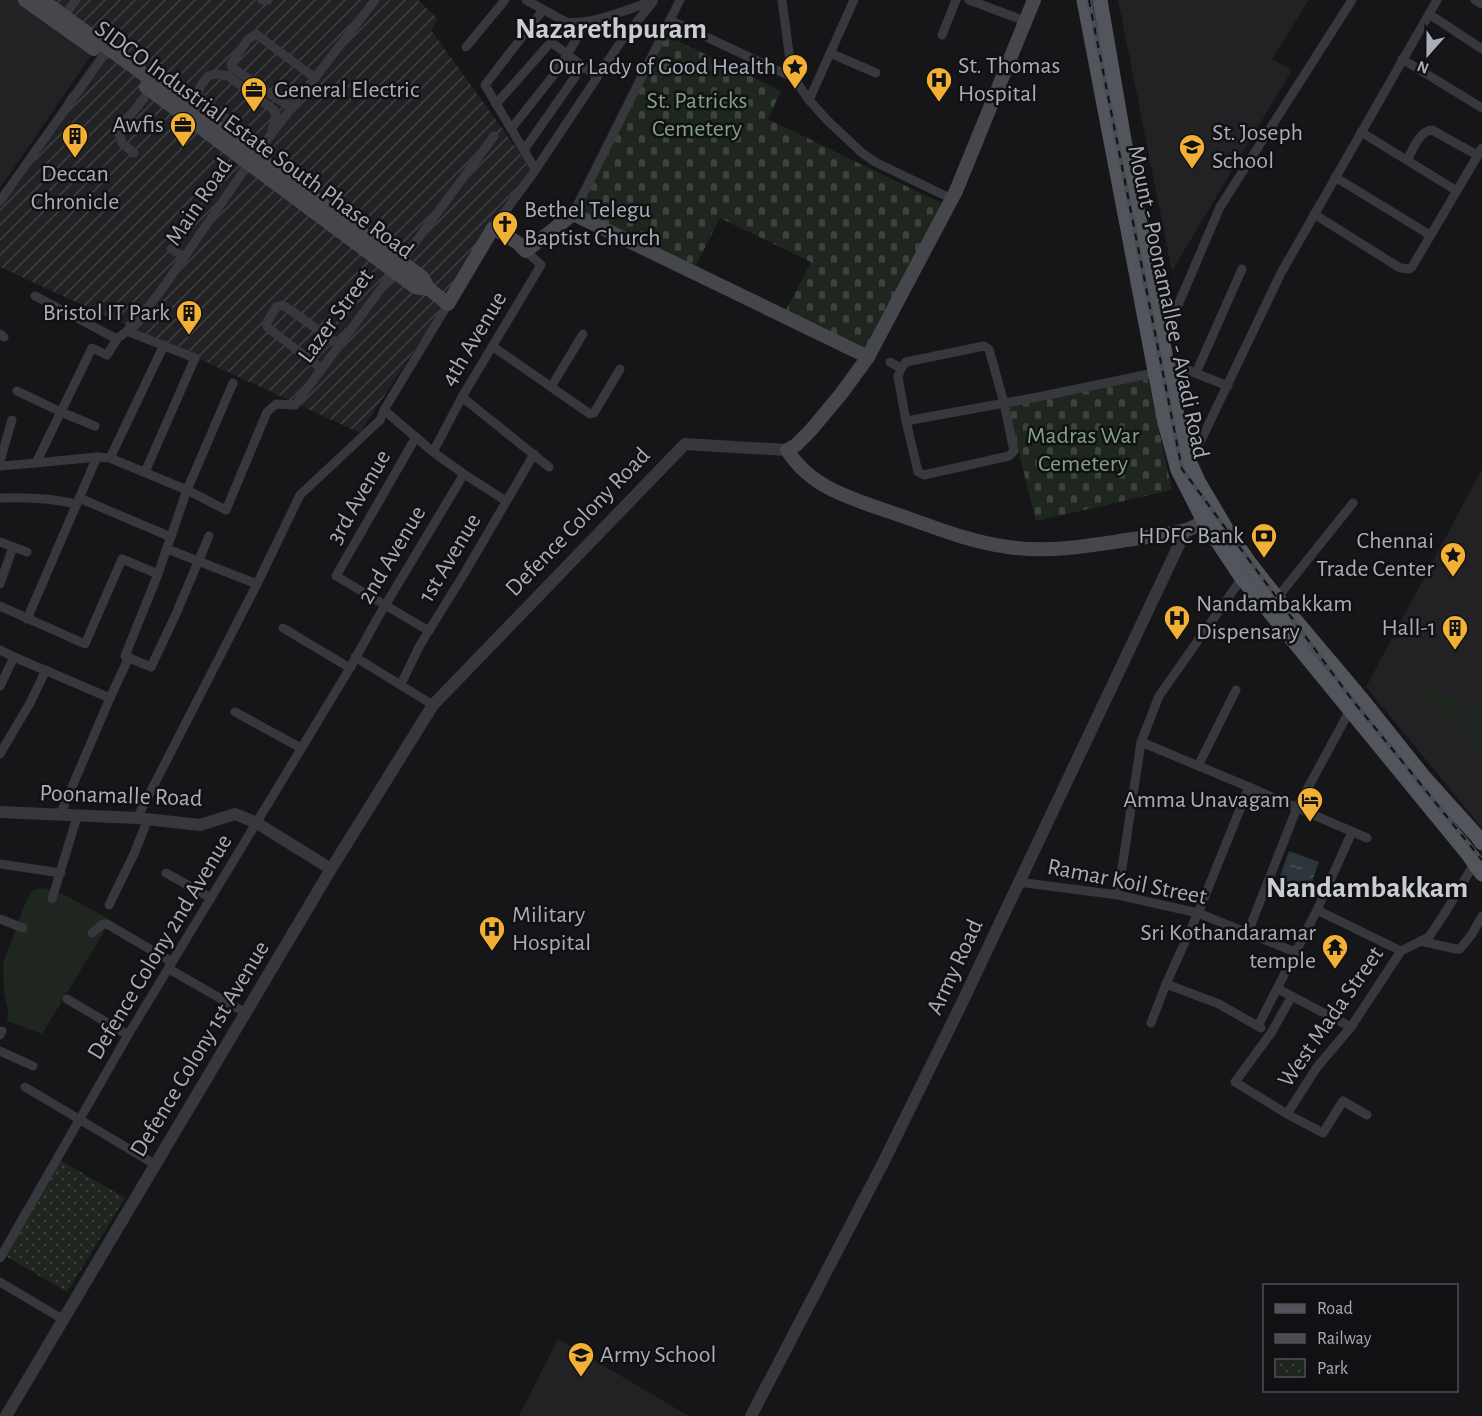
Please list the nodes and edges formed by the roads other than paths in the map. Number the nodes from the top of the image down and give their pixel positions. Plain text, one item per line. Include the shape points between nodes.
1 (25, 0) edge
2 (42, 0) edge
3 (76, 0) edge
4 (262, 0) edge
5 (268, 0) edge
6 (375, 0) edge
7 (505, 0) edge
8 (526, 0) edge
9 (680, 0) edge
10 (782, 0) edge
11 (854, 0) edge
12 (956, 0) edge
13 (969, 0) edge
14 (1034, 0) edge
15 (1084, 0) edge
16 (1100, 0) edge
17 (1352, 0) edge
18 (1437, 0) edge
19 (1475, 0) edge
20 (655, 1) edge
21 (1482, 4) edge
22 (542, 6) edge
23 (1429, 14) junction
24 (61, 19) junction
25 (670, 20) junction
26 (1025, 21) junction
27 (566, 22) junction
28 (586, 22) junction
29 (942, 35) dead end
30 (551, 42) junction
31 (466, 47) dead end
32 (1482, 49) edge
33 (106, 52) junction
34 (830, 53) junction
35 (567, 55) junction
36 (1402, 59) junction
37 (582, 67) junction
38 (876, 73) dead end
39 (597, 77) junction
40 (315, 78) junction
41 (794, 78) junction
42 (150, 90) junction
43 (809, 100) junction
44 (496, 104) junction
45 (291, 108) junction
46 (1482, 108) edge
47 (511, 129) junction
48 (1361, 132) junction
49 (273, 133) junction
50 (494, 136) dead end
51 (524, 150) junction
52 (1480, 152) edge
53 (134, 153) dead end
54 (256, 154) junction
55 (1407, 160) junction
56 (536, 169) junction
57 (1335, 177) junction
58 (1457, 190) junction
59 (952, 199) junction
60 (0, 201) edge
61 (573, 214) junction
62 (1314, 214) junction
63 (493, 228) junction
64 (1430, 235) junction
65 (171, 249) dead end
66 (526, 251) junction
67 (184, 257) junction
68 (397, 266) junction
69 (1242, 269) dead end
70 (35, 296) dead end
71 (448, 304) junction
72 (127, 331) junction
73 (583, 334) dead end
74 (117, 339) junction
75 (1163, 339) junction
76 (164, 345) junction
77 (339, 345) junction
78 (492, 346) junction
79 (868, 357) junction
80 (890, 362) dead end
81 (901, 368) junction
82 (322, 369) junction
83 (620, 369) dead end
84 (1164, 369) junction
85 (1196, 373) junction
86 (232, 383) dead end
87 (1228, 386) junction
88 (551, 387) junction
89 (17, 391) dead end
90 (462, 398) junction
91 (1004, 403) junction
92 (384, 410) junction
93 (61, 412) junction
94 (12, 420) dead end
95 (906, 421) junction
96 (95, 426) dead end
97 (416, 437) junction
98 (787, 450) junction
99 (433, 452) junction
100 (534, 454) junction
101 (97, 457) junction
102 (110, 458) junction
103 (0, 461) edge
104 (36, 463) junction
105 (1190, 463) junction
106 (0, 466) edge
107 (549, 467) dead end
108 (145, 472) junction
109 (464, 474) junction
110 (187, 490) junction
111 (0, 498) edge
112 (78, 501) junction
113 (506, 501) junction
114 (1353, 502) dead end
115 (1210, 517) junction
116 (1186, 530) junction
117 (209, 536) dead end
118 (171, 537) junction
119 (0, 542) edge
120 (13, 547) junction
121 (167, 549) junction
122 (27, 552) dead end
123 (199, 561) junction
124 (158, 574) junction
125 (1242, 578) junction
126 (0, 584) edge
127 (257, 584) junction
128 (1276, 598) junction
129 (385, 604) junction
130 (0, 606) edge
131 (27, 619) junction
132 (1288, 622) junction
133 (283, 628) dead end
134 (429, 631) junction
135 (0, 650) edge
136 (14, 657) junction
137 (129, 657) junction
138 (356, 657) junction
139 (350, 668) junction
140 (46, 670) junction
141 (401, 684) junction
142 (0, 686) edge
143 (1236, 690) dead end
144 (110, 698) junction
145 (434, 705) junction
146 (1350, 710) junction
147 (235, 712) dead end
148 (1142, 742) junction
149 (301, 748) junction
150 (1, 751) edge
151 (1198, 766) junction
152 (1249, 787) junction
153 (1297, 808) junction
154 (0, 812) edge
155 (60, 815) junction
156 (77, 817) junction
157 (143, 819) junction
158 (257, 823) junction
159 (1352, 832) junction
160 (1367, 838) dead end
161 (1482, 843) edge
162 (0, 864) edge
163 (332, 869) junction
164 (1478, 869) edge
165 (61, 873) junction
166 (166, 873) dead end
167 (1018, 882) junction
168 (1118, 895) junction
169 (210, 898) junction
170 (52, 899) dead end
171 (109, 905) dead end
172 (1317, 910) junction
173 (1198, 913) junction
174 (1482, 916) edge
175 (0, 919) edge
176 (23, 928) dead end
177 (1248, 932) junction
178 (92, 933) dead end
179 (1420, 941) junction
180 (1401, 951) junction
181 (1295, 952) junction
182 (170, 965) junction
183 (1166, 984) junction
184 (1278, 989) junction
185 (1292, 996) junction
186 (67, 999) dead end
187 (246, 1013) junction
188 (1151, 1023) dead end
189 (1258, 1026) junction
190 (1351, 1027) junction
191 (1271, 1033) junction
192 (128, 1035) junction
193 (0, 1051) edge
194 (33, 1066) dead end
195 (25, 1087) dead end
196 (1287, 1114) junction
197 (1367, 1115) dead end
198 (80, 1119) junction
199 (156, 1164) junction
200 (0, 1258) edge
201 (0, 1282) edge
202 (64, 1320) junction
203 (6, 1416) edge
204 (751, 1416) edge

1 - 24 main road, SIDCO Industrial Estate South Phase Road
2 - 24 main road, SIDCO Industrial Estate South Phase Road
3 - 24 street
4 - 5 street
6 - 40 street, Main Road
7 - 31 street
8 - 22 street
9 - 25 street
10 - 41 street
11 - 34 street
12 - 29 street
13 - 26 street
14 - 26 main road
15 - 84 main road, Mount - Poonamallee - Avadi Road
16 - 75 main road, Mount - Poonamallee - Avadi Road
17 - 75 street via 1220,207
18 - 23 street
19 - 21 street
20 - 28 street
20 - 39 street
22 - 27 street
22 - 44 street via 485,85
23 - 32 street
23 - 36 street
24 - 33 main road, SIDCO Industrial Estate South Phase Road
25 - 41 street
25 - 61 street
26 - 59 main road
27 - 28 street
27 - 30 street
28 - 35 street
30 - 35 street
30 - 44 street
33 - 42 main road, SIDCO Industrial Estate South Phase Road
33 - 54 main road, SIDCO Industrial Estate South Phase Road
33 - 60 street
34 - 38 street
34 - 43 street
35 - 37 street
35 - 47 street
36 - 46 street
36 - 48 street
37 - 39 street
37 - 51 street
39 - 56 street
40 - 45 street, Main Road
40 - 45 street via 256,34 248,39 231,64 233,68
41 - 43 street
42 - 53 street via 120,129 122,143
42 - 54 main road, SIDCO Industrial Estate South Phase Road
43 - 59 street via 833,127 875,162
44 - 47 street
45 - 49 street, Main Road
47 - 51 street
48 - 55 street
48 - 57 street
49 - 54 street, Main Road
49 - 54 street via 274,110 228,76 208,76 200,87 201,99
50 - 68 street, Lazer Street
51 - 56 street
52 - 55 street via 1428,130
52 - 58 street
54 - 67 street, Main Road
54 - 68 main road, SIDCO Industrial Estate South Phase Road
55 - 58 street
56 - 63 street
57 - 62 street
57 - 64 street
58 - 64 street
59 - 79 main road
61 - 66 main road
61 - 79 main road
62 - 64 street via 1404,269 1412,267
62 - 87 street via 1281,273
63 - 66 main road
63 - 71 main road
65 - 67 street
66 - 78 street, 4th Avenue via 541,266
67 - 72 street, Main Road via 147,310
68 - 71 main road, SIDCO Industrial Estate South Phase Road via 415,286 429,289
68 - 77 street, Lazer Street
69 - 85 street
70 - 74 street
71 - 92 street
72 - 74 street, Main Road
72 - 76 street
73 - 88 street
74 - 93 street, Main Road via 107,355 92,348
75 - 84 main road, Mount - Poonamallee - Avadi Road
76 - 102 street
76 - 108 street via 195,358
77 - 82 street, Lazer Street
77 - 82 street via 289,309 276,307 266,324 268,328
78 - 88 street
78 - 90 street, 4th Avenue
79 - 98 main road via 811,430
80 - 81 street
81 - 91 street via 906,362 984,346 989,349
81 - 95 street via 898,377
82 - 110 street, Lazer Street via 296,405 276,404 267,412 226,510
83 - 88 street via 594,413
84 - 85 street
84 - 91 street
84 - 105 main road, Mount - Poonamallee - Avadi Road
84 - 115 main road, Mount - Poonamallee - Avadi Road via 1165,423 1178,470
85 - 87 street
86 - 110 street
87 - 105 street
89 - 93 street
90 - 99 street, 4th Avenue
90 - 100 street
91 - 95 street
91 - 95 street via 1014,451 1009,456 924,475 918,472
92 - 97 street
92 - 127 street via 380,420 300,495
93 - 96 street
93 - 104 street
94 - 103 street
97 - 99 street
97 - 129 street, 3rd Avenue via 336,576
98 - 116 main road via 801,470 831,490 988,544 1061,548
98 - 145 street, Defence Colony Road via 685,444
99 - 109 street
100 - 107 street
100 - 113 street, 1st Avenue
101 - 102 street
101 - 104 street
101 - 112 street
102 - 108 street
104 - 106 street
105 - 115 main road, Mount - Poonamallee - Avadi Road
108 - 110 street
109 - 113 street
109 - 129 street, 2nd Avenue
110 - 118 street
111 - 112 street
112 - 118 street
112 - 131 street
113 - 134 street, 1st Avenue
114 - 128 street
115 - 116 main road
115 - 125 main road, Mount - Poonamallee - Avadi Road
115 - 128 main road, Mount - Poonamallee - Avadi Road
116 - 167 street, Army Road
117 - 123 street
118 - 121 street
119 - 120 street
120 - 122 street
120 - 126 street
121 - 123 street
121 - 124 street
123 - 127 street
123 - 137 street via 151,667
124 - 131 street via 122,559 85,644
124 - 137 street via 125,656
125 - 132 main road, Mount - Poonamallee - Avadi Road
125 - 148 street via 1159,696
127 - 157 street
128 - 132 main road, Mount - Poonamallee - Avadi Road
129 - 134 street
129 - 138 street, 2nd Avenue
130 - 131 street
132 - 146 main road, Mount - Poonamallee - Avadi Road
132 - 161 main road, Mount - Poonamallee - Avadi Road via 1360,697
133 - 139 street
134 - 141 street, 1st Avenue
135 - 136 street
136 - 140 street
136 - 142 street
137 - 144 street
138 - 139 street, Defence Colony 2nd Avenue
138 - 141 street
139 - 149 street, Defence Colony 2nd Avenue
140 - 144 street
140 - 150 street
141 - 145 street
143 - 151 street
144 - 155 street
145 - 163 street, Defence Colony 1st Avenue
146 - 153 street
146 - 164 main road, Mount - Poonamallee - Avadi Road
147 - 149 street
148 - 151 street
148 - 168 street
149 - 158 street, Defence Colony 2nd Avenue
151 - 152 street
152 - 153 street
152 - 173 street
153 - 159 street
153 - 177 street
154 - 155 street, Poonamalle Road
155 - 156 street, Poonamalle Road
156 - 157 street, Poonamalle Road
156 - 165 street
157 - 158 street, Poonamalle Road via 200,825 235,814
157 - 171 street via 134,854
158 - 163 street, Poonamalle Road
158 - 169 street, Defence Colony 2nd Avenue
159 - 160 street
159 - 172 street
162 - 165 street
163 - 187 street, Defence Colony 1st Avenue
164 - 179 street, West Mada Street via 1429,937
165 - 170 street
166 - 169 street
167 - 168 street, Ramar Koil Street
167 - 204 street, Army Road via 883,1163
168 - 173 street, Ramar Koil Street
169 - 182 street, Defence Colony 2nd Avenue
172 - 180 street
172 - 181 street
173 - 177 street, Ramar Koil Street
173 - 183 street
174 - 179 street via 1460,949
175 - 176 street
177 - 181 street, Ramar Koil Street
178 - 182 street via 106,924
179 - 180 street, West Mada Street
180 - 190 street, West Mada Street
181 - 184 street
182 - 187 street
182 - 192 street, Defence Colony 2nd Avenue
183 - 188 street
183 - 189 street via 1219,1004
184 - 185 street
184 - 189 street
185 - 190 street
185 - 191 street
186 - 192 street
187 - 199 street, Defence Colony 1st Avenue
189 - 191 street
190 - 196 street, West Mada Street via 1317,1067
191 - 196 street via 1234,1082
192 - 198 street, Defence Colony 2nd Avenue
193 - 194 street
195 - 198 street
196 - 197 street via 1323,1134 1344,1101
198 - 199 street
198 - 200 street, Defence Colony 2nd Avenue
199 - 202 street, Defence Colony 1st Avenue
201 - 202 street
202 - 203 street, Defence Colony 1st Avenue

